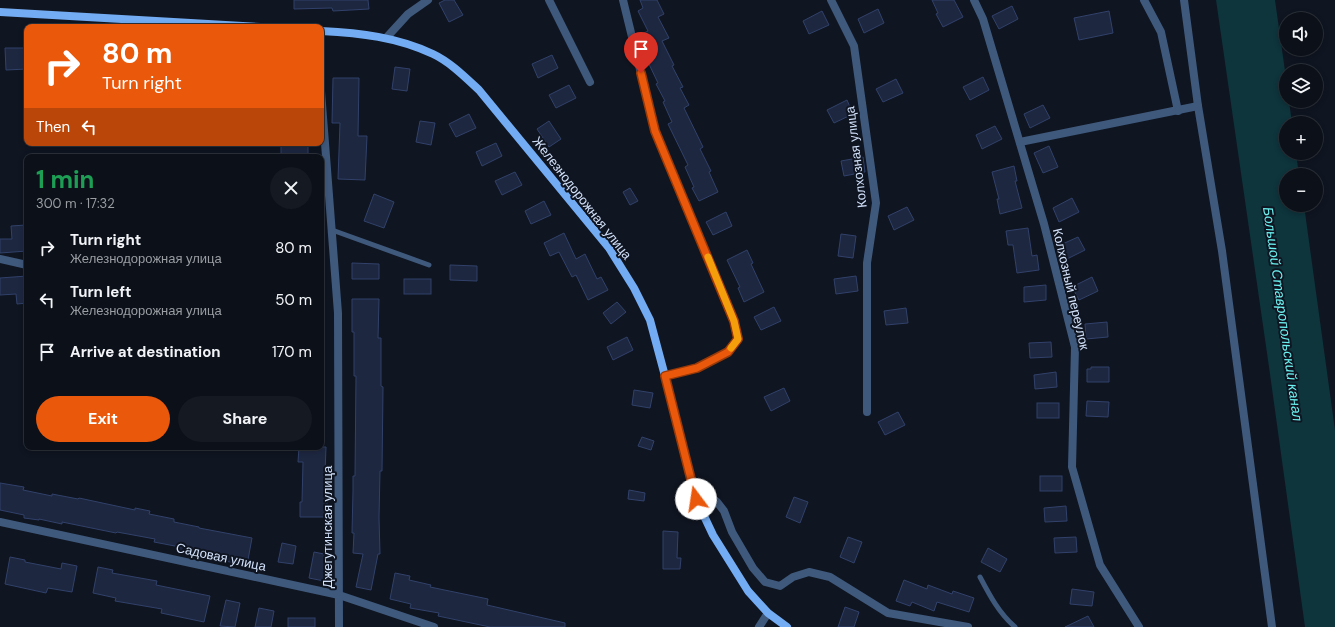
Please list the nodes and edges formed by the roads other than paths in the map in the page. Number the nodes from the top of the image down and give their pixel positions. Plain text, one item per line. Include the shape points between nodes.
1 (428, 0) edge
2 (549, 0) edge
3 (624, 0) edge
4 (831, 0) edge
5 (974, 0) edge
6 (1144, 0) edge
7 (1184, 0) edge
8 (0, 12) edge
9 (208, 24) edge
10 (324, 31) edge
11 (387, 37) junction
12 (590, 82) dead end
13 (1198, 106) junction
14 (1178, 111) junction
15 (324, 129) edge
16 (1020, 142) junction
17 (332, 230) junction
18 (0, 259) edge
19 (24, 264) edge
20 (429, 266) dead end
21 (665, 376) junction
22 (868, 412) dead end
23 (696, 499) junction
24 (0, 522) edge
25 (980, 577) dead end
26 (339, 595) junction
27 (768, 613) junction
28 (339, 627) edge
29 (434, 627) edge
30 (759, 627) edge
31 (787, 627) edge
32 (968, 627) edge
33 (1015, 627) edge
34 (1139, 627) edge
35 (1272, 627) edge

1 - 11 street via 408,14
2 - 12 street
3 - 21 street via 655,131 734,321 738,339 728,352 697,368
4 - 22 street, Колхозная улица via 854,46 876,204 867,262
5 - 16 street, Колхозный переулок via 984,19
6 - 14 street via 1161,32
7 - 13 street
8 - 9 main road
10 - 11 main road
11 - 21 main road, Железнодорожная улица via 433,54 456,69 479,90 609,248 650,320
13 - 14 street
13 - 35 street via 1222,251
14 - 16 street
15 - 17 street, Джегутинская улица
16 - 34 street, Колхозный переулок via 1075,347 1072,467 1100,564
17 - 20 lane
17 - 26 street, Джегутинская улица via 338,313
18 - 19 street
21 - 23 main road, Железнодорожная улица
23 - 27 main road, Железнодорожная улица via 712,535 730,564 748,591
23 - 32 street via 709,497 717,502 750,562 765,582 780,586 793,577 809,572 823,575 888,613
24 - 26 street, Садовая улица
25 - 33 lane via 1005,618
26 - 28 street, Джегутинская улица
26 - 29 street, Садовая улица
27 - 30 street
27 - 31 main road, Железнодорожная улица

